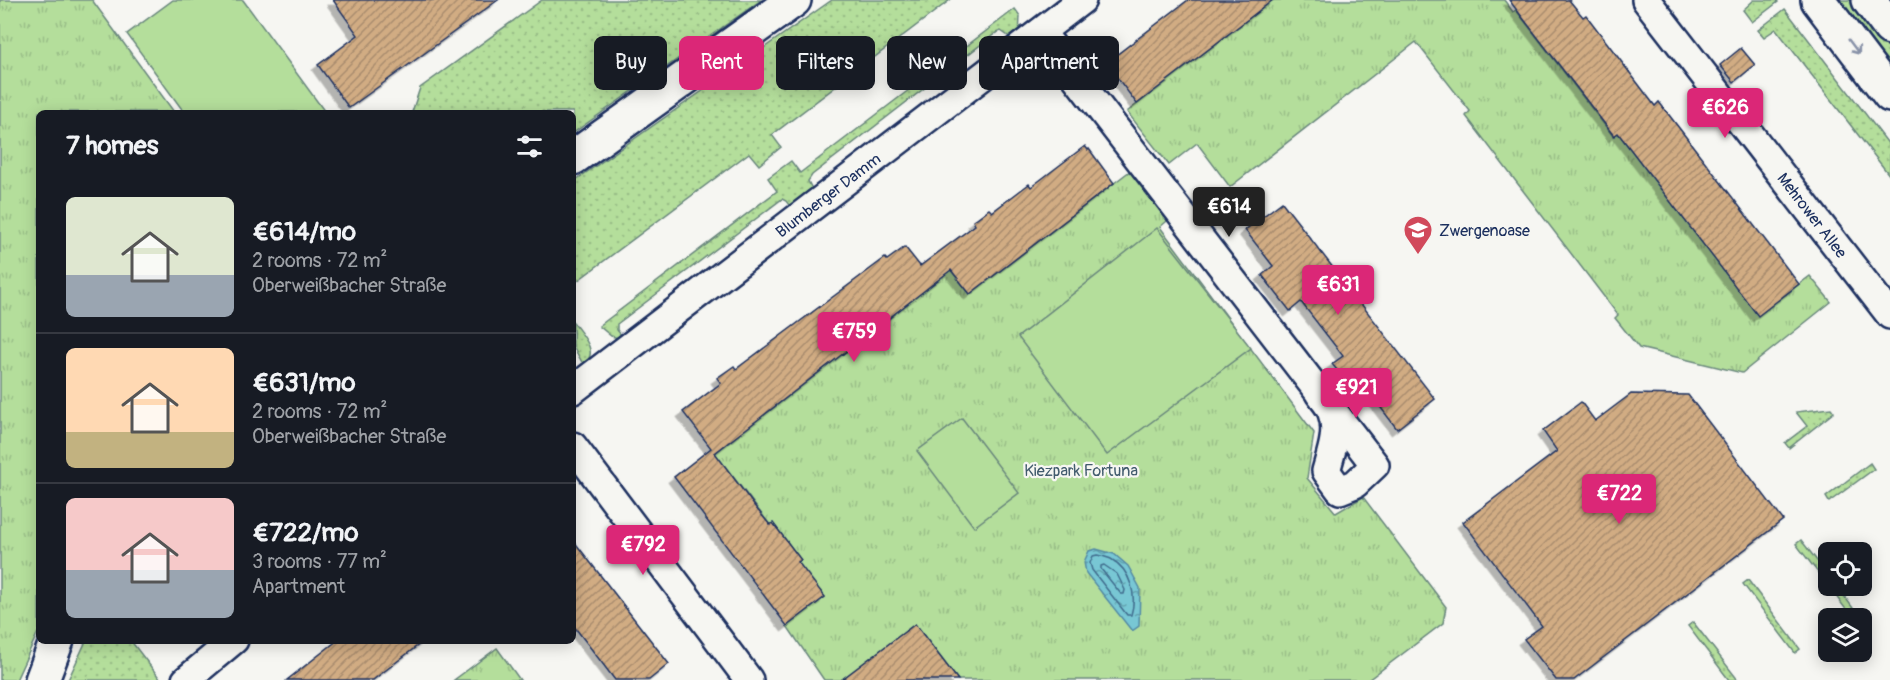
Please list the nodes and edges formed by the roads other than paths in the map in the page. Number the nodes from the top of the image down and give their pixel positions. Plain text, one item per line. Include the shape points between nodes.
1 (794, 0) edge
2 (1082, 0) edge
3 (1646, 0) edge
4 (1818, 0) edge
5 (1869, 0) edge
6 (1890, 28) edge
7 (1041, 32) junction
8 (1890, 95) edge
9 (576, 156) edge
10 (1890, 315) edge
11 (576, 388) edge
12 (1319, 393) dead end
13 (576, 450) edge
14 (56, 644) edge
15 (229, 644) edge
16 (42, 680) edge
17 (186, 680) edge
18 (749, 680) edge

1 - 9 main road
2 - 7 street, Blumberger Damm
3 - 10 street, Mehrower Allee
4 -> 8 main road
5 - 6 main road
7 - 11 street, Blumberger Damm
7 - 12 street
13 - 18 street
14 - 16 main road
15 - 17 street

